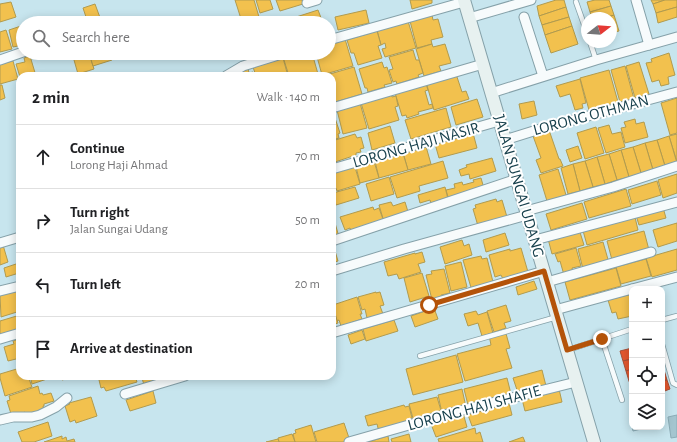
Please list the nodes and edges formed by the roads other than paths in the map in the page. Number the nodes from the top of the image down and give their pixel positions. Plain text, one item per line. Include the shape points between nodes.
1 (317, 0) edge
2 (531, 0) edge
3 (636, 0) edge
4 (464, 1) edge
5 (307, 2) dead end
6 (576, 2) dead end
7 (581, 16) edge
8 (524, 17) dead end
9 (469, 18) junction
10 (677, 37) edge
11 (336, 38) edge
12 (649, 45) junction
13 (592, 48) edge
14 (16, 54) edge
15 (0, 60) edge
16 (262, 60) edge
17 (596, 60) junction
18 (483, 64) junction
19 (233, 72) edge
20 (543, 76) junction
21 (677, 92) edge
22 (491, 93) junction
23 (336, 107) edge
24 (499, 121) junction
25 (505, 140) junction
26 (677, 166) edge
27 (336, 168) edge
28 (517, 179) junction
29 (677, 202) edge
30 (526, 213) junction
31 (16, 238) edge
32 (336, 240) edge
33 (535, 240) junction
34 (0, 243) edge
35 (651, 252) dead end
36 (336, 270) edge
37 (545, 277) junction
38 (677, 277) edge
39 (643, 286) edge
40 (16, 287) edge
41 (629, 290) edge
42 (0, 291) edge
43 (556, 314) junction
44 (677, 316) edge
45 (665, 319) edge
46 (629, 331) edge
47 (336, 332) edge
48 (16, 334) edge
49 (0, 339) edge
50 (602, 339) junction
51 (567, 350) junction
52 (665, 355) edge
53 (420, 356) dead end
54 (172, 380) edge
55 (576, 382) junction
56 (677, 385) edge
57 (126, 394) dead end
58 (67, 398) dead end
59 (622, 400) dead end
60 (0, 420) edge
61 (349, 442) edge
62 (594, 442) edge

1 - 5 street
2 - 9 street
3 - 12 street
4 - 9 street, JALAN SUNGAI UDANG
4 - 11 street
6 - 7 lane
8 - 20 street
9 - 18 street, JALAN SUNGAI UDANG
10 - 12 street
12 - 17 street
13 - 17 lane
14 - 15 street
16 - 19 street
17 - 20 street
18 - 22 street, JALAN SUNGAI UDANG
18 - 23 street
20 - 22 street
21 - 25 street, LORONG OTHMAN
22 - 24 street, JALAN SUNGAI UDANG
24 - 25 street, JALAN SUNGAI UDANG
24 - 27 street, LORONG HAJI NASIR
25 - 28 street, JALAN SUNGAI UDANG
26 - 30 street
28 - 30 street, JALAN SUNGAI UDANG
28 - 32 street
29 - 33 street
30 - 33 street, JALAN SUNGAI UDANG
30 - 36 street
31 - 34 street
33 - 37 street, JALAN SUNGAI UDANG
35 - 37 street
37 - 43 street, JALAN SUNGAI UDANG
37 - 47 street
38 - 39 street
40 - 42 street
41 - 43 street
43 - 51 street, JALAN SUNGAI UDANG
43 - 53 lane
44 - 45 lane
46 - 50 lane
48 - 49 street
50 - 51 lane
50 - 59 lane
51 - 55 street, JALAN SUNGAI UDANG
52 - 56 lane via 673,383
54 - 57 street
55 - 61 street, LORONG HAJI SHAFIE
55 - 62 street, JALAN SUNGAI UDANG
58 - 60 street via 40,415

